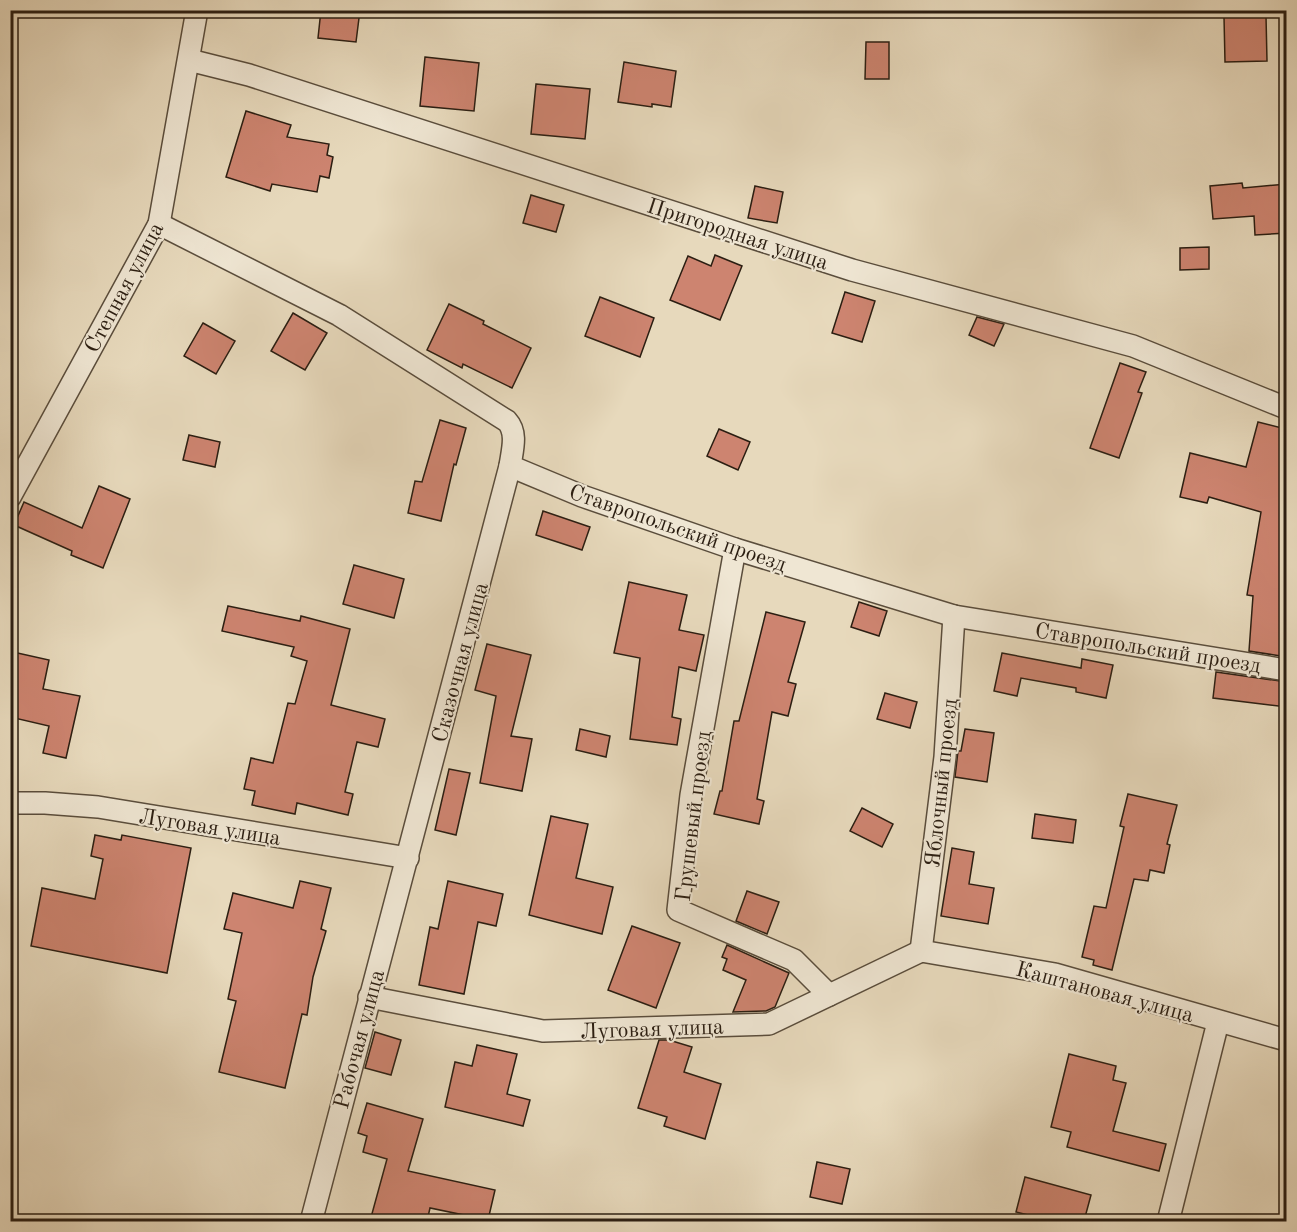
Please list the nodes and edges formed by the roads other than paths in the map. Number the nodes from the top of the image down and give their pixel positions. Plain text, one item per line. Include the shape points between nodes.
1 (197, 10) edge
2 (189, 60) junction
3 (159, 224) junction
4 (1287, 408) edge
5 (510, 466) junction
6 (10, 497) edge
7 (735, 549) junction
8 (954, 616) junction
9 (1287, 670) edge
10 (10, 803) edge
11 (408, 858) junction
12 (921, 951) junction
13 (829, 995) junction
14 (369, 997) junction
15 (1218, 1022) junction
16 (1287, 1040) edge
17 (311, 1221) edge
18 (1168, 1221) edge

1 - 2 street, Степная улица
2 - 3 street, Степная улица
2 - 4 street, Пригородная улица via 249,75 852,270 1133,346
3 - 5 street via 339,315 507,422 514,436
3 - 6 street, Степная улица
5 - 7 street, Ставропольский проезд via 582,496
5 - 11 street, Сказочная улица
7 - 8 street, Ставропольский проезд
7 - 13 street, Грушевый проезд via 691,795 678,910 794,960
8 - 9 street, Ставропольский проезд
8 - 12 street, Яблочный проезд via 945,757
10 - 11 street, Луговая улица via 98,807
11 - 14 street, Рабочая улица
12 - 13 street, Луговая улица
12 - 15 street, Каштановая улица via 1055,974
13 - 14 street, Луговая улица via 769,1024 543,1031
14 - 17 street, Рабочая улица
15 - 16 street, Каштановая улица
15 - 18 street

